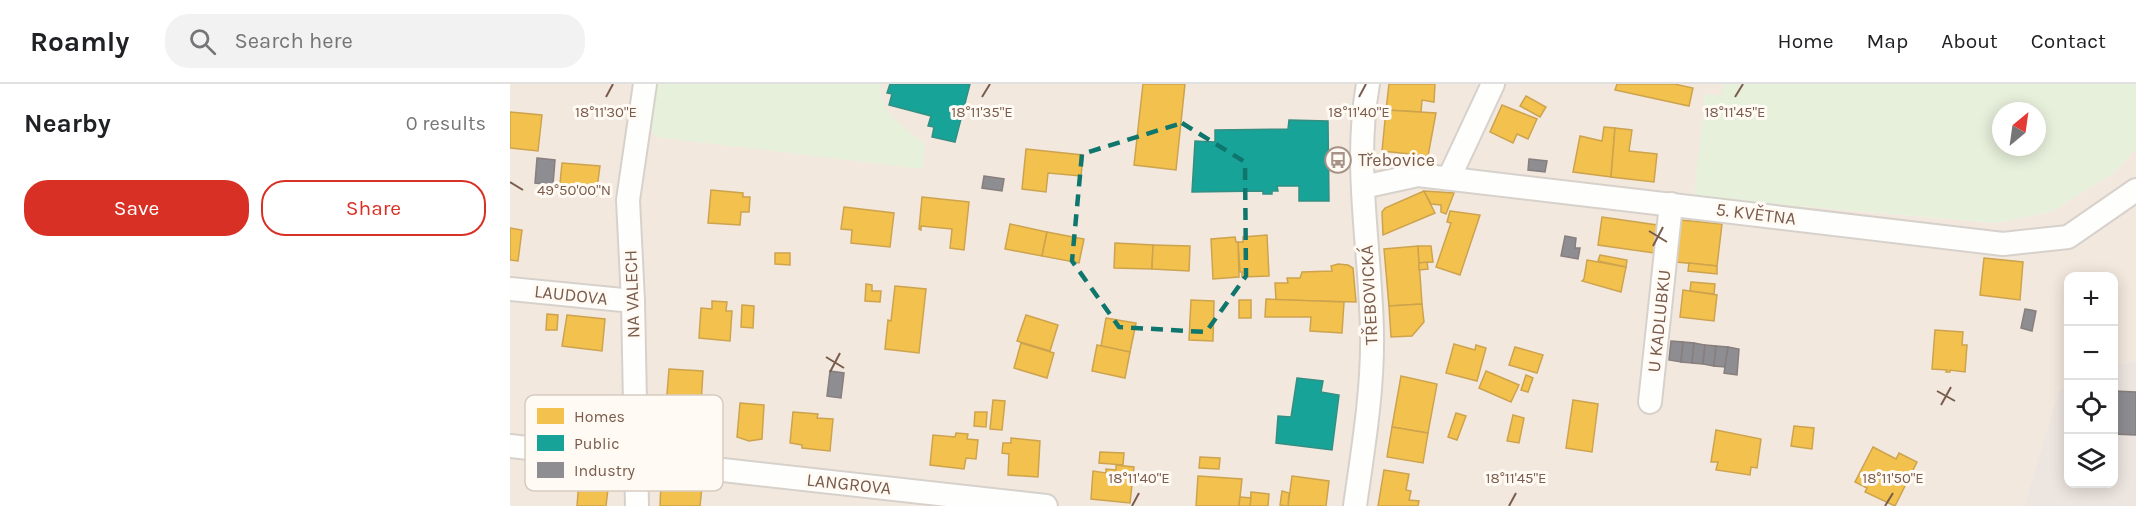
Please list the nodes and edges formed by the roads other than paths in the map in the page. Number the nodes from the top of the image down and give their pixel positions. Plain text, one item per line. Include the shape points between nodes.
1 (645, 84) edge
2 (1368, 84) edge
3 (1493, 84) edge
4 (1449, 178) junction
5 (1363, 187) junction
6 (2136, 190) edge
7 (1671, 204) junction
8 (510, 289) edge
9 (633, 301) junction
10 (634, 395) edge
11 (1650, 402) dead end
12 (510, 446) edge
13 (525, 448) edge
14 (723, 470) dead end
15 (636, 491) edge
16 (637, 506) edge
17 (1046, 506) edge
18 (1355, 506) edge

1 - 9 street, NA VALECH via 627,200
2 - 5 street, TŘEBOVICKÁ
3 - 4 street
4 - 5 street, 5. KVĚTNA via 1418,175
4 - 7 street, 5. KVĚTNA
5 - 18 street, TŘEBOVICKÁ via 1372,334 1368,408
6 - 7 street, 5. KVĚTNA via 2068,237 2003,244
7 - 11 street, U KADLUBKU
8 - 9 street, LAUDOVA
9 - 10 street, NA VALECH
12 - 13 street
14 - 17 street, LANGROVA
15 - 16 street, NA VALECH

